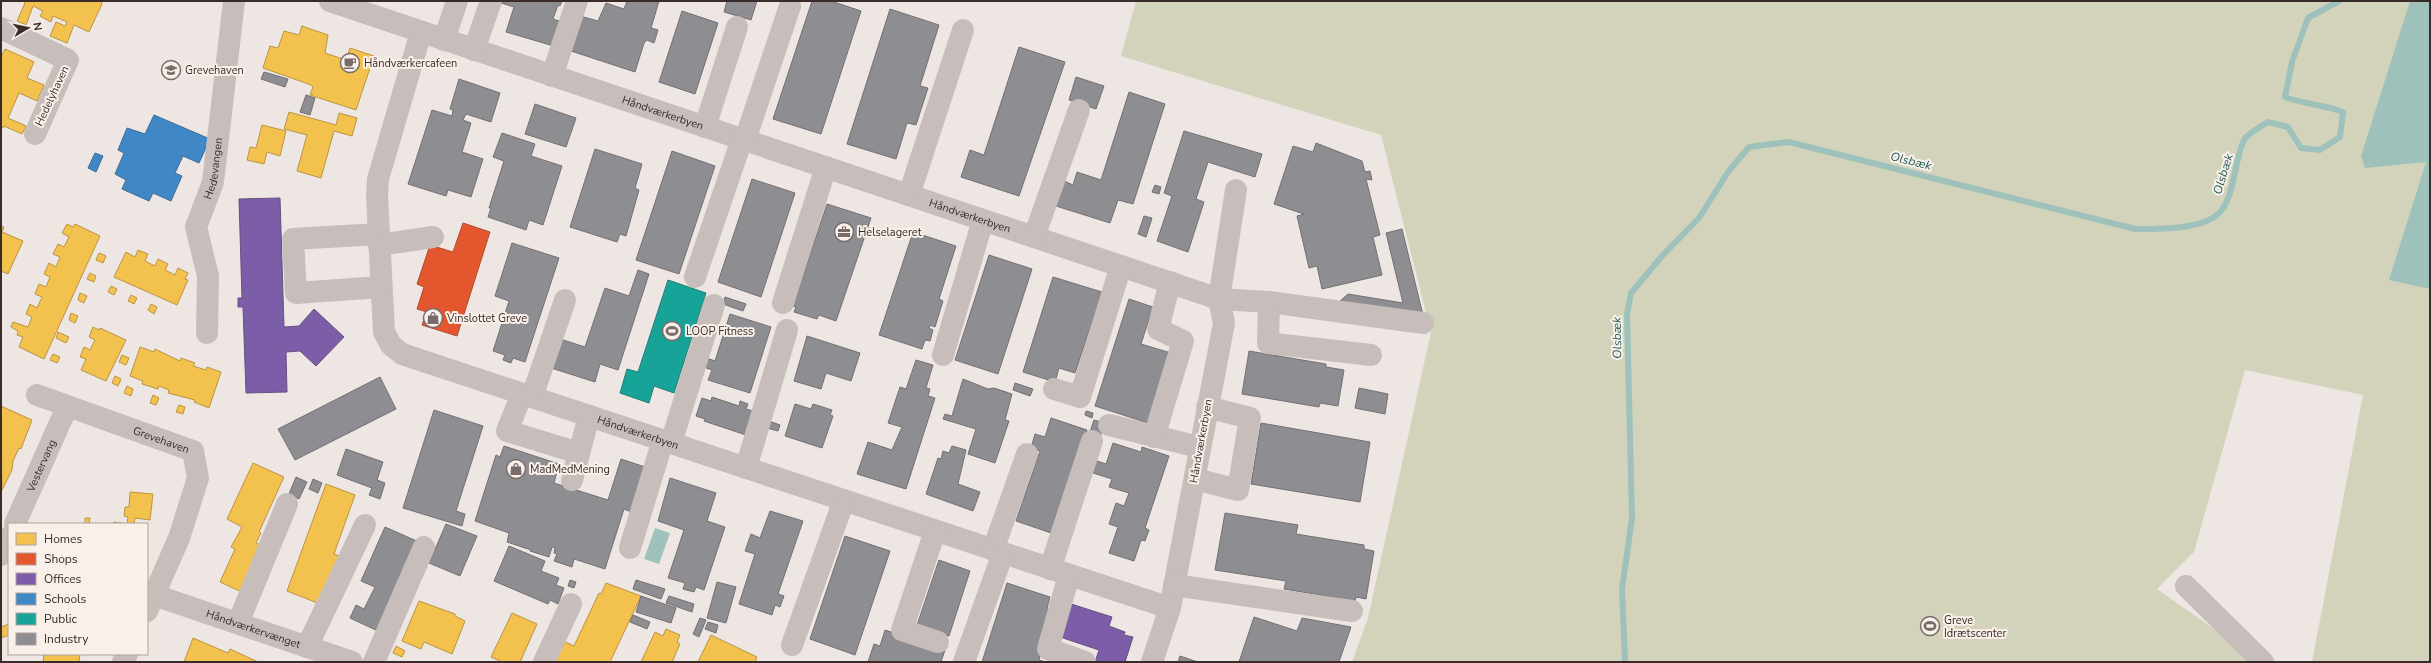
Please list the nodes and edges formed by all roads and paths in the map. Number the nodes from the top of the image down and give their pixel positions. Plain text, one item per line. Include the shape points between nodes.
1 (234, 1) edge
2 (330, 1) edge
3 (456, 1) edge
4 (491, 1) edge
5 (577, 1) edge
6 (790, 6) dead end
7 (367, 7) edge
8 (737, 27) dead end
9 (1, 28) edge
10 (963, 30) dead end
11 (421, 32) junction
12 (444, 40) junction
13 (474, 50) junction
14 (552, 76) junction
15 (1079, 110) dead end
16 (705, 127) junction
17 (35, 134) dead end
18 (744, 140) junction
19 (826, 167) junction
20 (1236, 190) dead end
21 (909, 195) junction
22 (983, 220) junction
23 (433, 237) dead end
24 (1034, 237) junction
25 (379, 239) junction
26 (1120, 266) junction
27 (695, 277) dead end
28 (1170, 282) junction
29 (382, 288) junction
30 (1219, 299) junction
31 (565, 300) dead end
32 (1269, 302) junction
33 (782, 303) dead end
34 (714, 305) dead end
35 (1423, 323) dead end
36 (788, 330) dead end
37 (207, 333) dead end
38 (942, 355) dead end
39 (1371, 355) dead end
40 (1054, 389) dead end
41 (527, 395) junction
42 (37, 396) dead end
43 (67, 407) junction
44 (1207, 407) junction
45 (589, 416) junction
46 (1109, 425) dead end
47 (1154, 436) junction
48 (1092, 441) dead end
49 (667, 442) junction
50 (1199, 447) junction
51 (579, 453) junction
52 (1027, 454) dead end
53 (746, 468) junction
54 (1195, 479) junction
55 (572, 480) dead end
56 (844, 500) junction
57 (287, 504) dead end
58 (15, 523) edge
59 (365, 525) dead end
60 (935, 530) junction
61 (8, 539) edge
62 (424, 547) dead end
63 (630, 548) dead end
64 (998, 552) junction
65 (1, 555) edge
66 (1060, 572) junction
67 (1174, 585) junction
68 (2186, 586) dead end
69 (151, 603) edge
70 (570, 604) dead end
71 (1170, 608) junction
72 (1352, 611) dead end
73 (238, 623) junction
74 (938, 642) dead end
75 (792, 645) dead end
76 (307, 647) junction
77 (352, 662) edge
78 (374, 662) edge
79 (544, 662) edge
80 (964, 662) edge
81 (1085, 662) edge
82 (1152, 662) edge
83 (2263, 662) edge

1 - 37 street, Hedevangen via 214,182 196,227 208,276
2 - 7 street, Håndværkerbyen
3 - 12 street
4 - 13 street
5 - 14 street
6 - 18 street
7 - 11 street, Håndværkerbyen
8 - 16 street
9 - 17 street, Hedelyhaven via 68,60
10 - 21 street
11 - 12 street, Håndværkerbyen
11 - 25 street, Håndværkerbyen via 378,179
12 - 13 street, Håndværkerbyen
13 - 14 street, Håndværkerbyen
14 - 16 street, Håndværkerbyen
15 - 24 street
16 - 18 street, Håndværkerbyen
18 - 19 street, Håndværkerbyen
18 - 27 street
19 - 21 street, Håndværkerbyen
19 - 33 street
20 - 30 street
21 - 22 street, Håndværkerbyen
22 - 24 street, Håndværkerbyen
22 - 38 street
23 - 25 street
24 - 26 street, Håndværkerbyen
25 - 29 street, Håndværkerbyen
25 - 29 street via 293,239 296,293
26 - 28 street, Håndværkerbyen
26 - 40 street via 1080,397
28 - 30 street, Håndværkerbyen
28 - 47 street via 1158,329 1183,341
29 - 41 street, Håndværkerbyen via 384,332 391,345 402,354
30 - 32 street
30 - 44 street, Håndværkerbyen via 1224,323
31 - 41 street
32 - 35 street
32 - 39 street via 1268,343
34 - 49 street
36 - 53 street
41 - 45 street, Håndværkerbyen
41 - 51 street via 507,431
42 - 43 street, Grevehaven
43 - 58 street, Vestervang
43 - 69 street, Grevehaven via 193,451 198,478 179,538
44 - 50 street, Håndværkerbyen
44 - 54 street via 1250,418 1238,490
45 - 49 street, Håndværkerbyen
45 - 51 street
46 - 47 street
47 - 50 street
48 - 66 street
49 - 53 street, Håndværkerbyen
49 - 63 street
50 - 54 street, Håndværkerbyen
51 - 55 street
52 - 64 street
53 - 56 street, Håndværkerbyen
54 - 67 street, Håndværkerbyen
56 - 60 street, Håndværkerbyen
56 - 75 street
57 - 73 street
59 - 76 street
60 - 64 street, Håndværkerbyen
60 - 74 street via 902,630
61 - 65 street
62 - 78 street
64 - 66 street, Håndværkerbyen
64 - 80 street
66 - 71 street, Håndværkerbyen
66 - 81 street via 1048,649
67 - 71 street, Håndværkerbyen
67 - 72 street
68 - 83 street
69 - 73 street, Håndværkervænget
70 - 79 street
71 - 82 street, Håndværkerbyen
73 - 76 street, Håndværkervænget
76 - 77 street, Håndværkervænget

